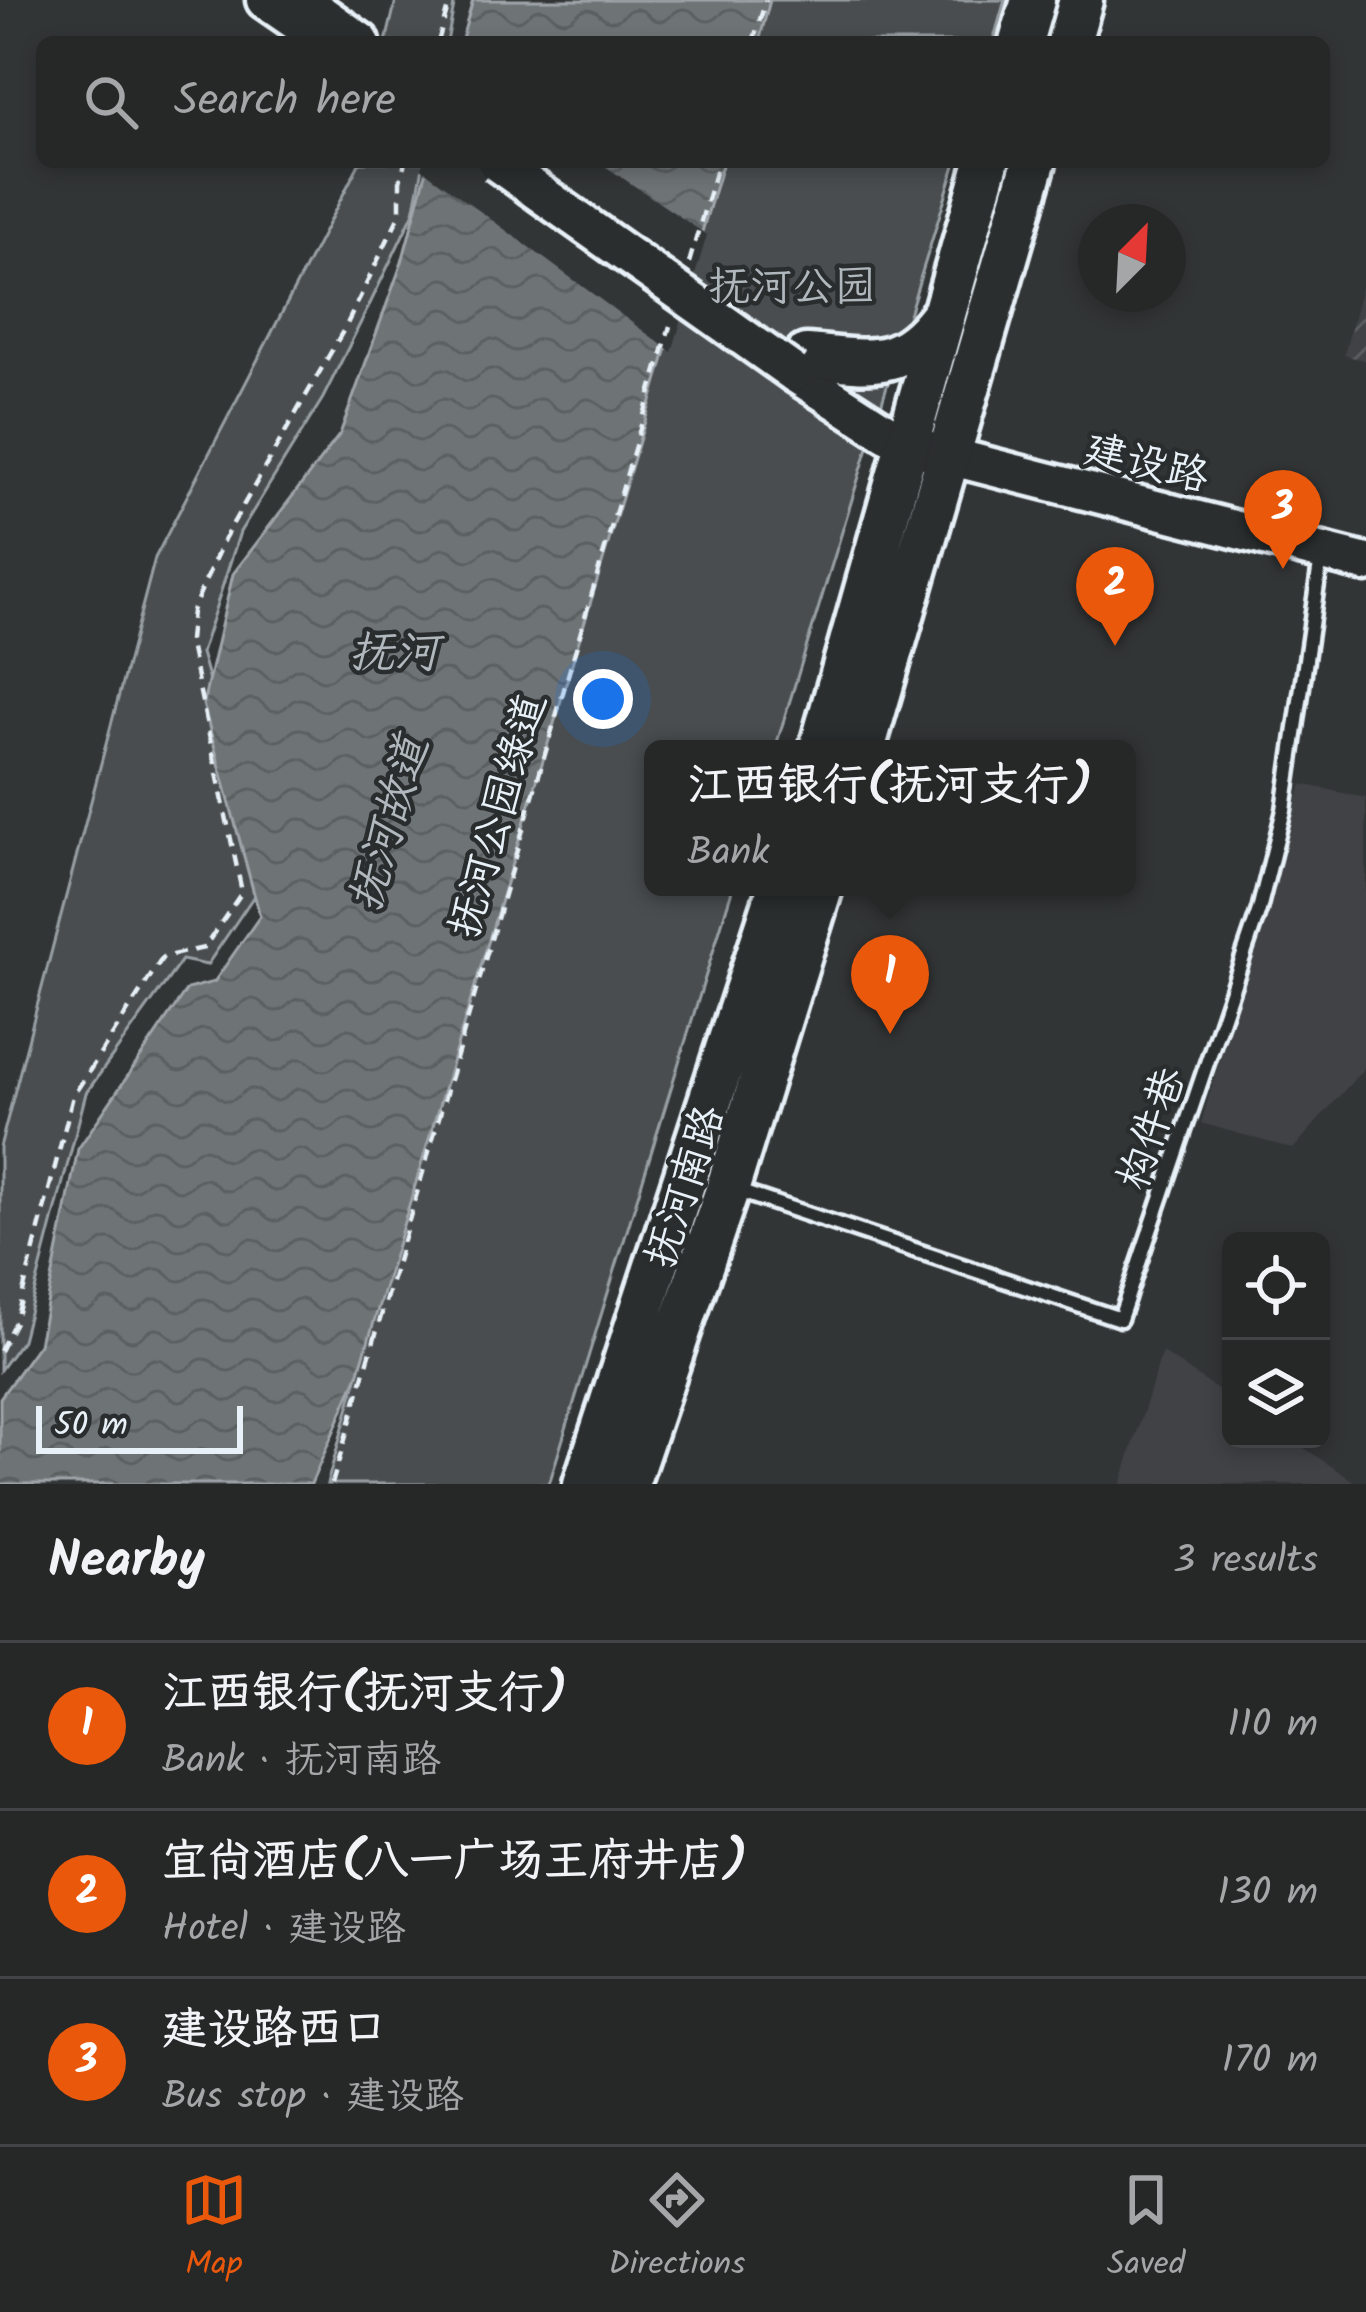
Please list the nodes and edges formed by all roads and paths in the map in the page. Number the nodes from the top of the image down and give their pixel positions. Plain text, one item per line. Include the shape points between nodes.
1 (265, 0) edge
2 (450, 0) edge
3 (766, 0) edge
4 (1034, 0) edge
5 (1081, 0) edge
6 (319, 25) edge
7 (440, 36) edge
8 (756, 36) edge
9 (1024, 36) edge
10 (1071, 36) edge
11 (403, 168) edge
12 (505, 168) edge
13 (539, 168) edge
14 (716, 168) edge
15 (985, 168) edge
16 (1032, 168) edge
17 (685, 276) dead end
18 (944, 313) junction
19 (672, 322) dead end
20 (800, 364) junction
21 (909, 432) junction
22 (952, 447) junction
23 (1322, 552) junction
24 (1366, 563) edge
25 (823, 740) edge
26 (865, 740) edge
27 (777, 896) edge
28 (818, 896) edge
29 (728, 1187) junction
30 (0, 1351) edge
31 (332, 1484) edge
32 (585, 1484) edge
33 (627, 1484) edge

1 - 6 main road
2 - 7 path
3 - 8 path
4 - 9 highway
5 - 10 highway
11 - 30 path via 400,214 192,611 189,640 242,892 204,948 163,957 73,1096 16,1319
12 - 20 main road, bridge
13 - 20 main road
14 - 17 path
15 - 18 highway
16 - 22 highway
18 - 20 highway via 917,348 881,360
18 - 21 highway
19 - 31 path, 抚河公园绿道
20 - 21 main road, 建设路
21 - 22 main road, 建设路
21 - 25 highway
22 - 23 main road, 建设路
22 - 26 highway
23 - 24 main road, 建设路
23 - 29 lane, 构件巷 via 1284,810 1258,910 1120,1319
27 - 32 highway, 抚河南路
28 - 29 highway, 抚河南路
29 - 33 highway, 抚河南路

